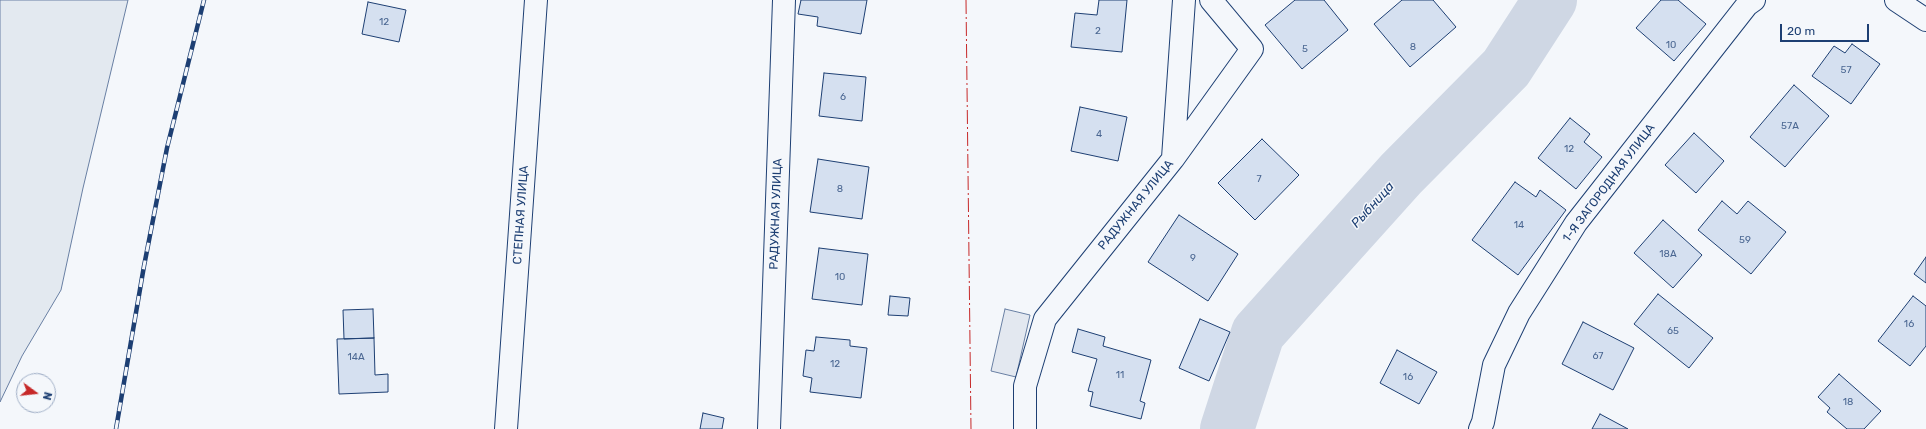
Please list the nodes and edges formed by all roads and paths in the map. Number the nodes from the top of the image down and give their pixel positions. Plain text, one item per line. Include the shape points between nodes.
1 (536, 0) edge
2 (784, 0) edge
3 (1184, 0) edge
4 (1211, 0) edge
5 (1754, 0) edge
6 (1896, 0) edge
7 (1926, 20) edge
8 (1173, 159) junction
9 (506, 429) edge
10 (769, 429) edge
11 (1025, 429) edge
12 (1480, 429) edge

1 - 9 street, СТЕПНАЯ УЛИЦА
2 - 10 street, РАДУЖНАЯ УЛИЦА
3 - 8 street
4 - 8 street, РАДУЖНАЯ УЛИЦА via 1252,49
5 - 12 street, 1-Я ЗАГОРОДНАЯ УЛИЦА via 1747,5 1576,223 1519,313 1494,365
6 - 7 street
8 - 11 street, РАДУЖНАЯ УЛИЦА via 1044,319 1025,386

